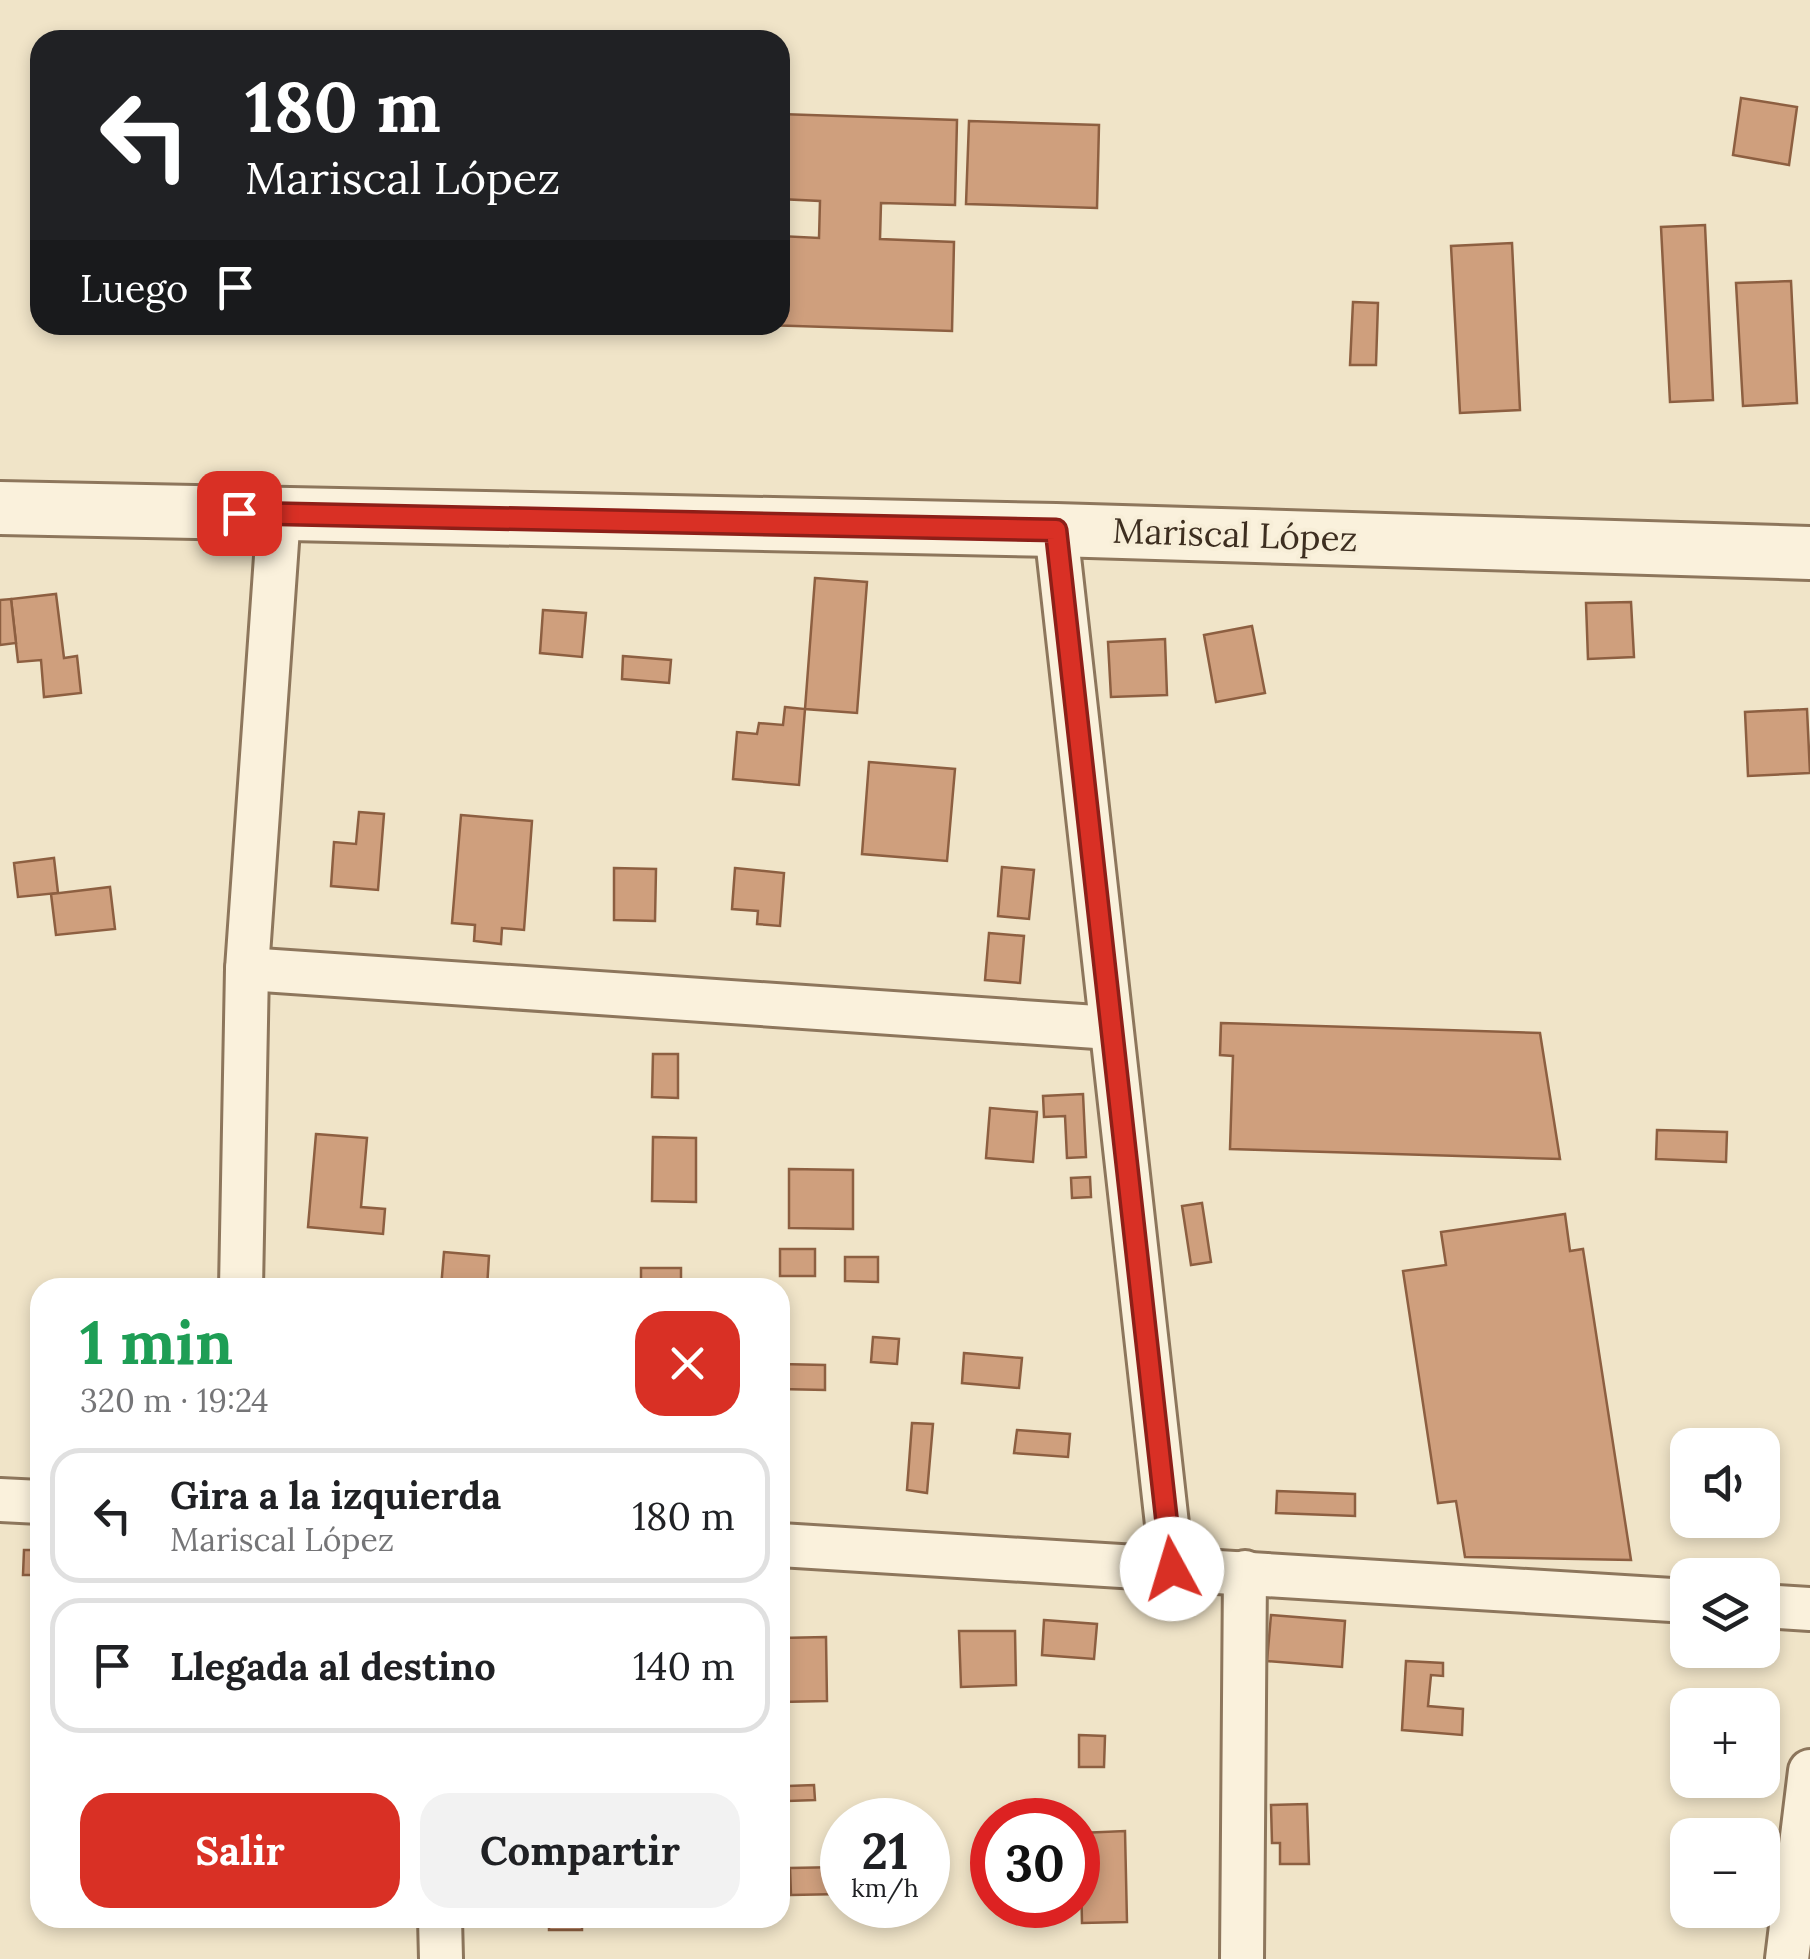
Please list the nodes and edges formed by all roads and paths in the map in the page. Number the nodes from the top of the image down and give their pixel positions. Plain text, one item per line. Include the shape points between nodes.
1 (0, 508) edge
2 (279, 514) junction
3 (1056, 530) junction
4 (1810, 553) edge
5 (247, 970) junction
6 (1112, 1028) junction
7 (241, 1278) edge
8 (0, 1500) edge
9 (30, 1502) edge
10 (790, 1547) edge
11 (1172, 1569) junction
12 (1245, 1572) junction
13 (1670, 1601) edge
14 (1780, 1608) edge
15 (1810, 1610) edge
16 (1810, 1771) edge
17 (440, 1928) edge
18 (440, 1959) edge
19 (1242, 1959) edge
20 (1786, 1959) edge

1 - 2 street, Mariscal López
2 - 3 street, Mariscal López
2 - 5 street
3 - 4 street, Mariscal López
3 - 6 street
5 - 6 street
5 - 7 street
6 - 11 street
8 - 9 street
10 - 11 street
11 - 12 street
12 - 13 street
12 - 19 street
14 - 15 street
16 - 20 street
17 - 18 street

